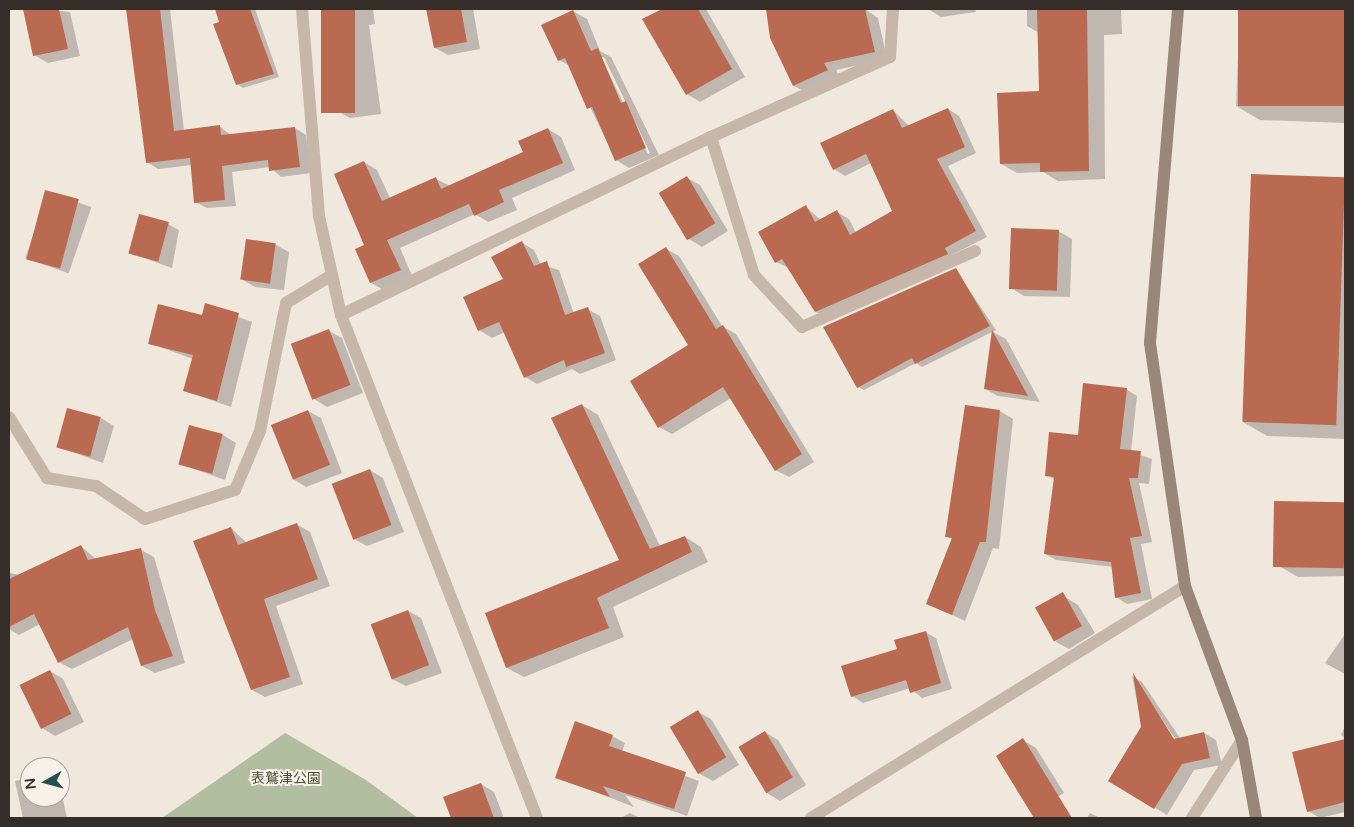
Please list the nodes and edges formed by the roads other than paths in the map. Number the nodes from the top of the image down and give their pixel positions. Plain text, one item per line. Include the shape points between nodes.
1 (302, 9) edge
2 (893, 9) edge
3 (1178, 9) edge
4 (711, 138) junction
5 (975, 250) dead end
6 (332, 275) junction
7 (341, 315) junction
8 (9, 417) edge
9 (1185, 586) junction
10 (1242, 740) junction
11 (537, 818) edge
12 (811, 818) edge
13 (1192, 818) edge
14 (1256, 818) edge

1 - 6 street via 319,216
2 - 4 street via 890,57
3 - 9 street via 1150,343
4 - 5 street via 754,275 802,327
4 - 7 street
6 - 7 street
6 - 8 street via 286,303 260,431 235,490 145,519 96,486 47,478
7 - 11 street
9 - 10 street
9 - 12 street
10 - 13 street
10 - 14 street

